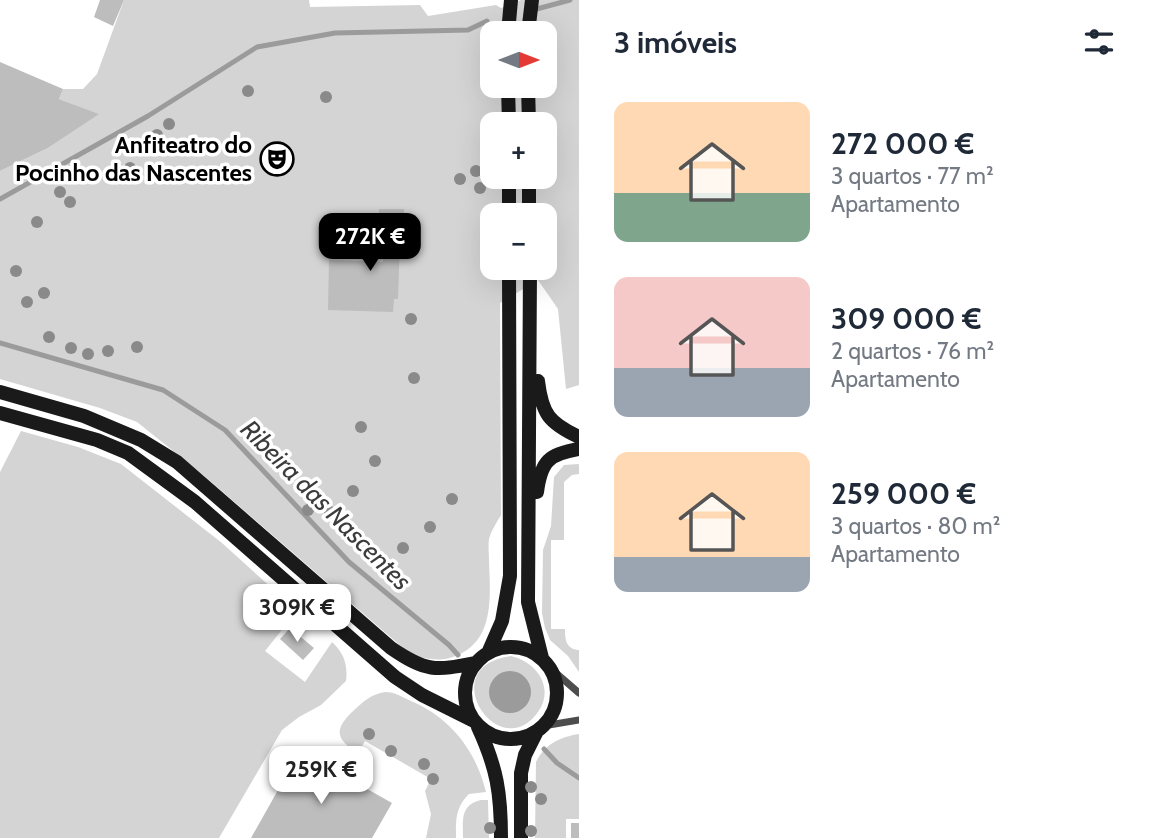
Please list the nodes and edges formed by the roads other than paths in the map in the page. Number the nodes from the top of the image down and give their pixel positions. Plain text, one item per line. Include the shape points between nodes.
1 (511, 0) edge
2 (533, 0) edge
3 (509, 21) edge
4 (530, 21) edge
5 (509, 280) edge
6 (530, 280) edge
7 (530, 319) junction
8 (0, 392) edge
9 (0, 413) edge
10 (579, 437) edge
11 (579, 449) edge
12 (530, 545) junction
13 (488, 653) junction
14 (475, 663) junction
15 (545, 663) junction
16 (579, 692) edge
17 (579, 720) edge
18 (476, 723) junction
19 (540, 728) junction
20 (501, 838) edge
21 (521, 838) edge

1 - 3 main road
2 - 4 main road
5 - 13 main road via 510,576 502,621
6 - 7 main road
7 - 10 main road via 543,410 561,429
7 - 12 main road
8 - 14 main road via 84,416 141,440 177,462 412,663 444,669
9 - 18 main road via 128,453 195,502 396,677
11 - 12 main road via 559,452 540,472
12 - 15 main road via 528,602
13 - 14 main road
13 - 15 main road via 511,646 527,649
14 - 18 main road via 465,685 465,698
15 - 16 street
15 - 19 main road via 557,697
17 - 19 street
18 - 19 main road via 488,733 513,739
18 - 20 main road via 496,771
19 - 21 main road via 521,773

